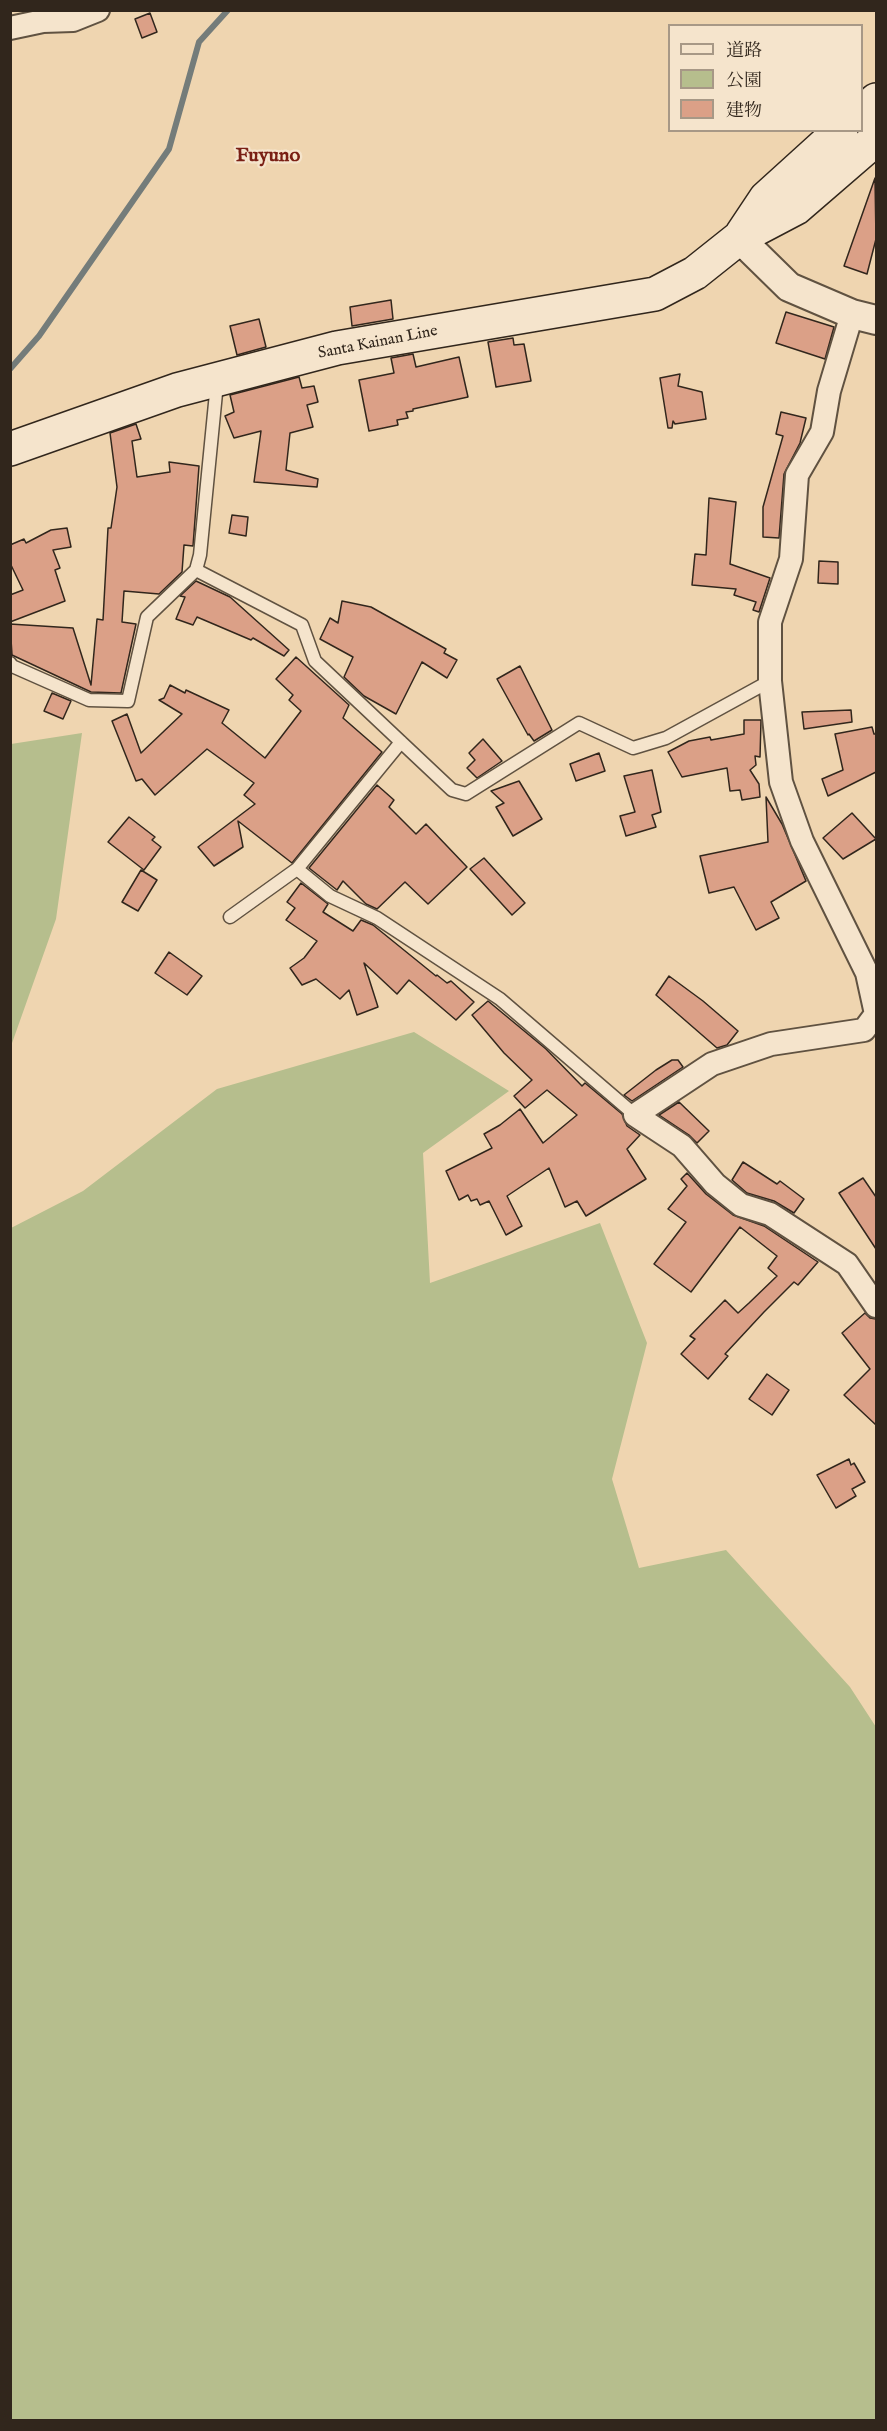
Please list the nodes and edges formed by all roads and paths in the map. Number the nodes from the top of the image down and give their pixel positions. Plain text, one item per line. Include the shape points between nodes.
1 (98, 10) edge
2 (10, 28) edge
3 (876, 100) edge
4 (863, 111) edge
5 (839, 132) edge
6 (876, 139) edge
7 (739, 238) junction
8 (864, 317) edge
9 (218, 379) junction
10 (10, 449) edge
11 (196, 570) junction
12 (10, 663) edge
13 (770, 681) junction
14 (401, 742) junction
15 (297, 869) junction
16 (230, 917) dead end
17 (872, 967) edge
18 (635, 1115) junction
19 (876, 1306) edge

1 - 2 street via 73,20
3 - 4 main road
5 - 7 main road, Santa Kainan Line via 766,198
6 - 7 main road, Santa Kainan Line via 796,208
7 - 8 street via 789,287
7 - 9 main road, Santa Kainan Line via 695,273 655,294 337,348
8 - 13 street via 829,391 822,432 797,475 791,558 770,622
9 - 10 main road, Santa Kainan Line
9 - 11 lane
11 - 12 lane via 147,617 128,700 90,700
11 - 14 lane via 302,625 315,661
13 - 14 lane via 666,738 633,748 579,723 466,794 452,790
13 - 17 street via 781,782 802,841
14 - 15 lane
15 - 16 lane
15 - 18 lane via 330,896 377,918 500,999
17 - 18 street via 876,1014 864,1030 771,1044 712,1064
18 - 19 street via 682,1146 715,1184 741,1205 770,1214 847,1264

